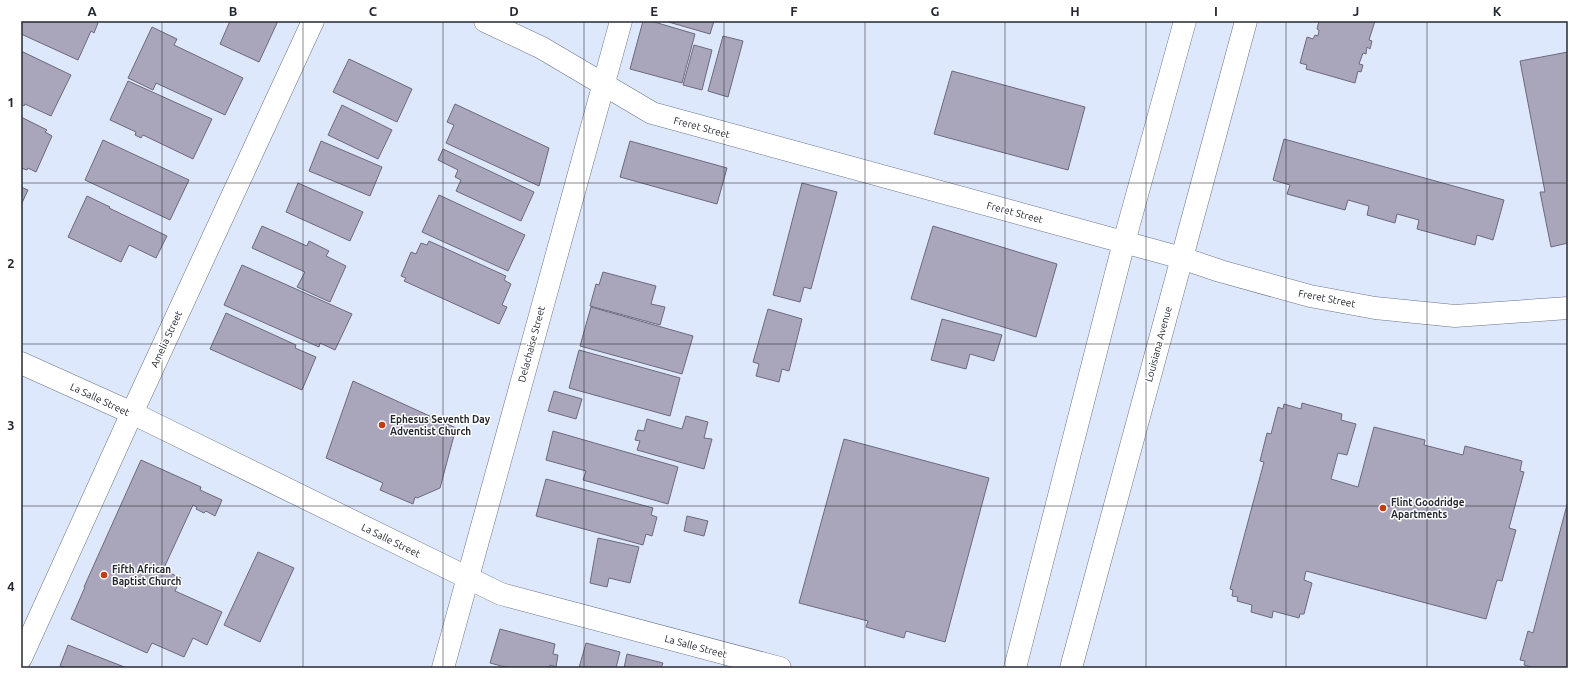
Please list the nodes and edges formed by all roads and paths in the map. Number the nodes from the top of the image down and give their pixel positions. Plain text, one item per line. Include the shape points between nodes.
1 (313, 21) edge
2 (485, 21) edge
3 (621, 21) edge
4 (1184, 21) edge
5 (1246, 21) edge
6 (603, 85) junction
7 (1124, 242) junction
8 (1182, 258) junction
9 (1568, 308) edge
10 (21, 363) edge
11 (132, 414) junction
12 (467, 577) junction
13 (21, 658) edge
14 (1021, 666) edge
15 (443, 668) edge
16 (780, 668) edge
17 (1071, 668) edge

1 - 11 street, Amelia Street
2 - 6 street, Freret Street via 542,48
3 - 6 street, Delachaise Street
4 - 7 street
5 - 8 street, Louisiana Avenue
6 - 7 street, Freret Street via 652,113
6 - 12 street, Delachaise Street
7 - 8 street, Freret Street
7 - 14 street
8 - 9 street, Freret Street via 1310,296 1376,308 1455,316
8 - 17 street, Louisiana Avenue
10 - 11 street, La Salle Street
11 - 12 street, La Salle Street
11 - 13 street, Amelia Street
12 - 15 street, Delachaise Street
12 - 16 street, La Salle Street via 501,594

